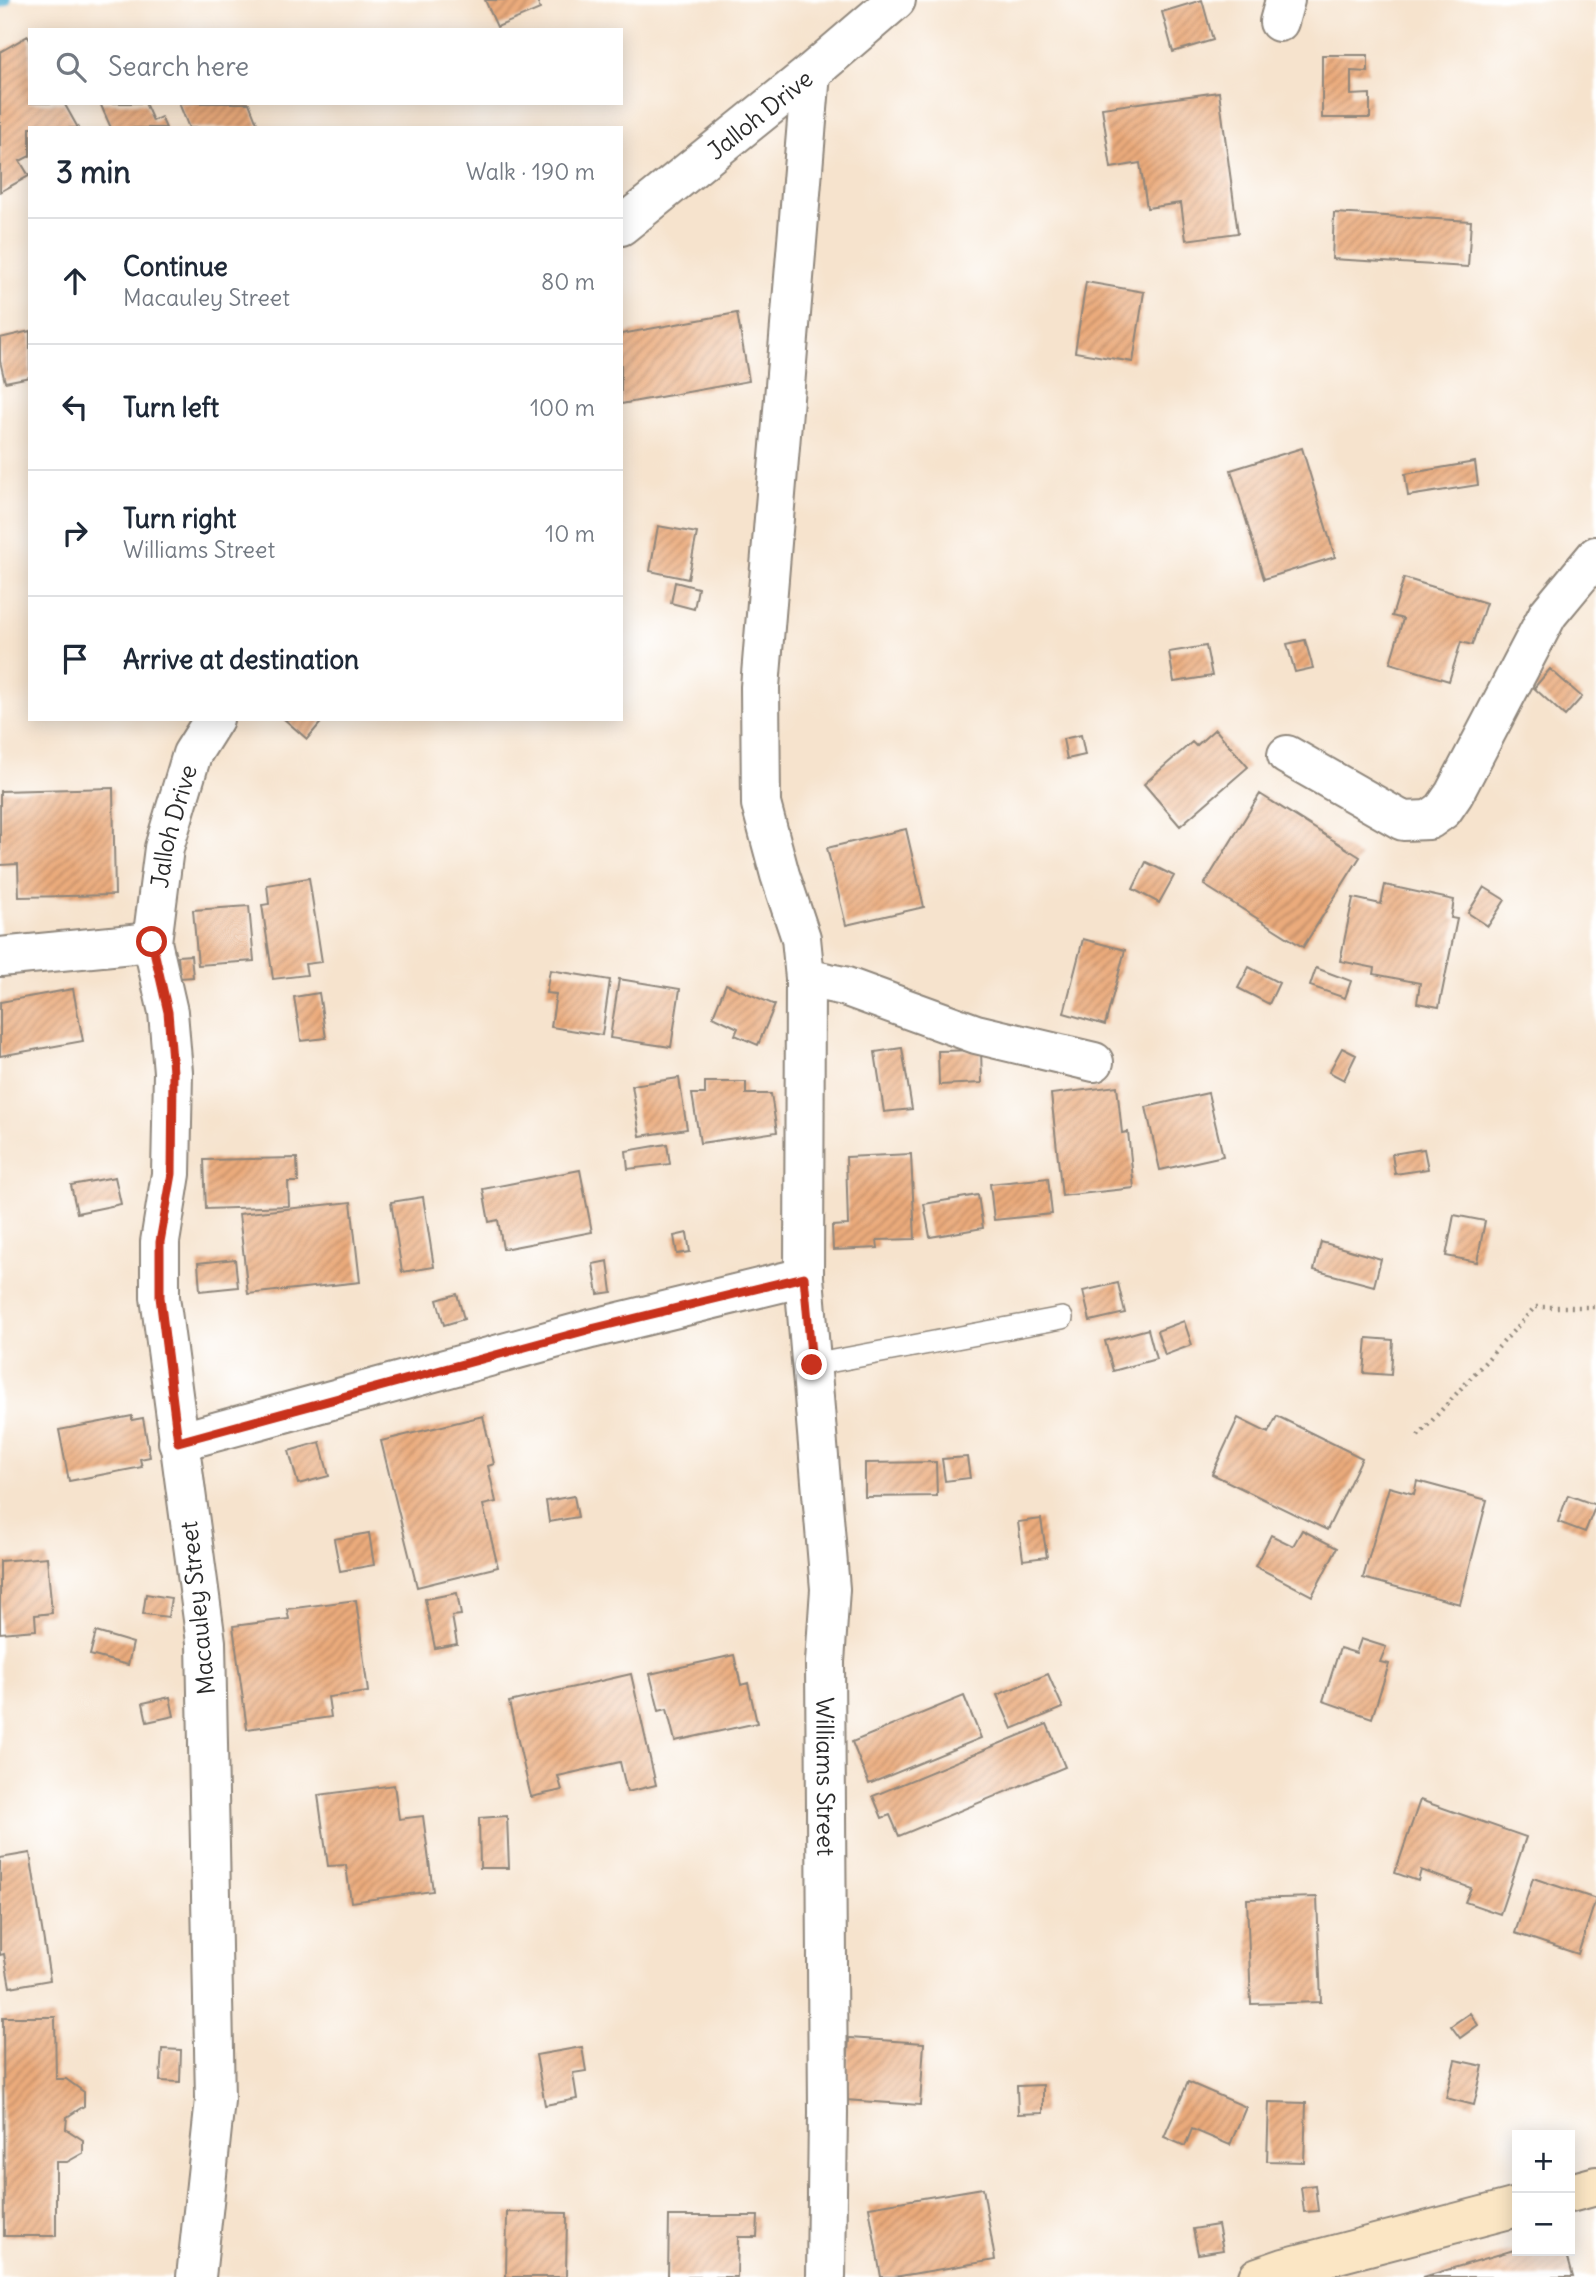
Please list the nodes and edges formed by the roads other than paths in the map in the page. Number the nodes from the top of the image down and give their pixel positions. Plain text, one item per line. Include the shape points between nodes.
1 (896, 0) edge
2 (811, 73) junction
3 (623, 224) edge
4 (1596, 556) edge
5 (213, 721) edge
6 (1287, 755) dead end
7 (152, 942) junction
8 (0, 957) edge
9 (805, 978) junction
10 (1094, 1062) dead end
11 (804, 1277) junction
12 (1062, 1318) dead end
13 (812, 1365) junction
14 (178, 1442) junction
15 (1596, 2186) edge
16 (1575, 2192) edge
17 (1512, 2208) edge
18 (196, 2277) edge
19 (826, 2277) edge
20 (1258, 2277) edge

1 - 2 street, Jalloh Drive
2 - 3 street, Jalloh Drive
2 - 9 street, Williams Street via 760,687 761,804 800,938
4 - 6 street via 1548,614 1454,794 1429,820 1403,821
5 - 7 street, Jalloh Drive via 192,754 164,848
7 - 8 street
7 - 14 street, Macauley Street via 168,1012 173,1072 172,1174 160,1242 160,1297
9 - 10 street via 845,986 976,1034
9 - 11 street, Williams Street
11 - 13 street, Williams Street
11 - 14 street via 591,1329
12 - 13 lane
13 - 19 street, Williams Street via 830,1589 825,1662
14 - 18 street, Macauley Street via 206,1642 212,1910 215,2100
15 - 16 street
17 - 20 street

